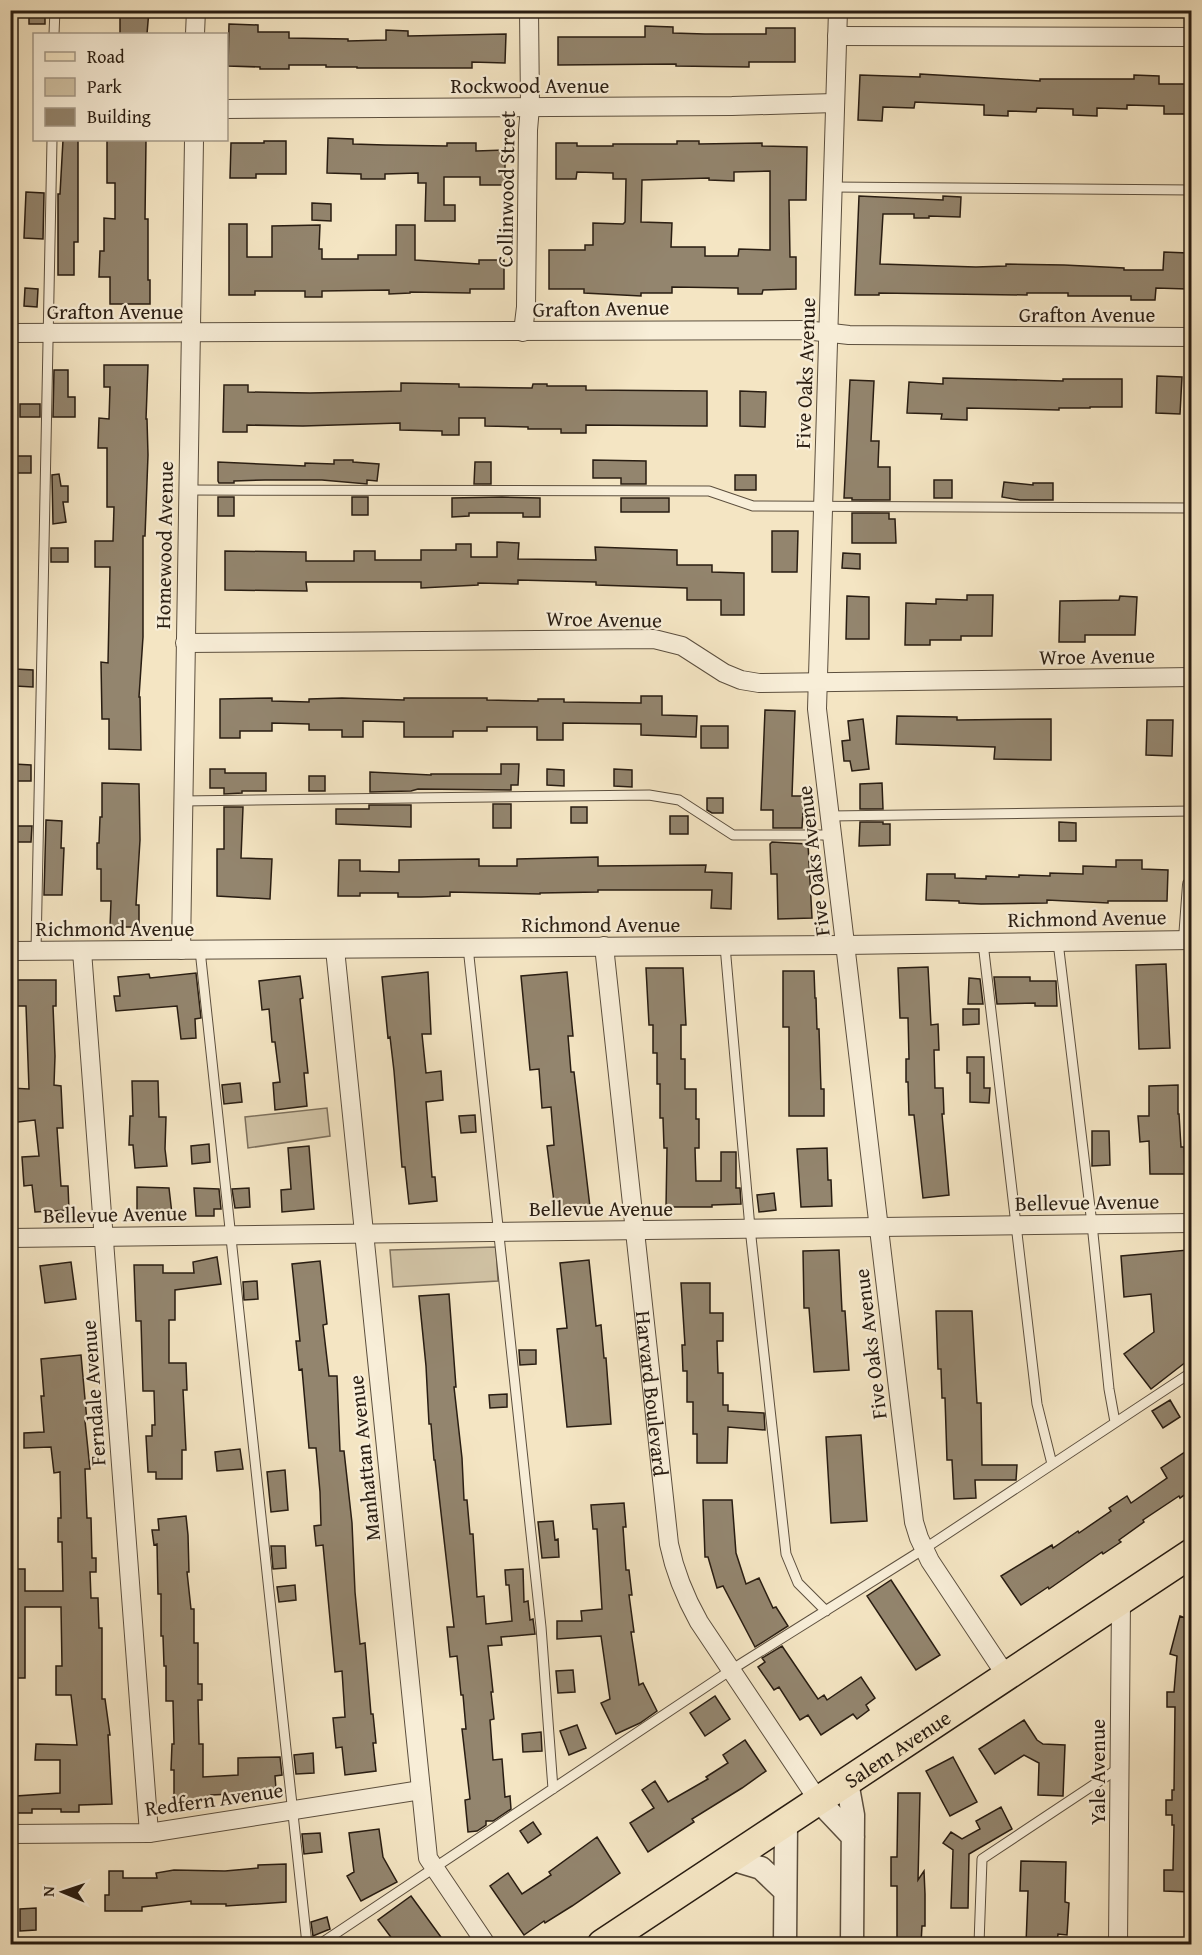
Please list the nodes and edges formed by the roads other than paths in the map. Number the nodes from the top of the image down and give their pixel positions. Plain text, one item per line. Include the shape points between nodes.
1 (55, 10) edge
2 (196, 10) edge
3 (530, 10) edge
4 (838, 10) edge
5 (54, 33) edge
6 (195, 33) edge
7 (837, 36) junction
8 (1191, 37) edge
9 (835, 103) junction
10 (530, 107) junction
11 (228, 109) edge
12 (52, 141) edge
13 (194, 141) edge
14 (832, 187) junction
15 (1191, 190) edge
16 (523, 332) junction
17 (829, 332) junction
18 (10, 333) edge
19 (47, 333) junction
20 (191, 333) junction
21 (1191, 337) edge
22 (188, 490) junction
23 (824, 506) junction
24 (1191, 508) edge
25 (185, 643) junction
26 (1191, 677) edge
27 (818, 682) junction
28 (183, 801) junction
29 (1191, 811) edge
30 (831, 826) junction
31 (1191, 885) edge
32 (1190, 940) edge
33 (1058, 942) junction
34 (983, 943) junction
35 (846, 945) junction
36 (604, 946) junction
37 (725, 946) junction
38 (468, 947) junction
39 (336, 949) junction
40 (181, 950) junction
41 (200, 950) junction
42 (10, 951) edge
43 (36, 951) junction
44 (82, 951) junction
45 (1191, 1223) edge
46 (1092, 1224) junction
47 (1017, 1225) junction
48 (879, 1227) junction
49 (750, 1228) junction
50 (636, 1230) junction
51 (498, 1231) junction
52 (363, 1233) junction
53 (231, 1235) junction
54 (104, 1237) junction
55 (10, 1238) edge
56 (1191, 1372) edge
57 (1115, 1422) junction
58 (1052, 1464) junction
59 (924, 1549) junction
60 (1191, 1553) edge
61 (1121, 1599) junction
62 (826, 1611) junction
63 (731, 1670) junction
64 (1007, 1677) junction
65 (1120, 1768) junction
66 (847, 1782) junction
67 (553, 1789) junction
68 (422, 1790) junction
69 (818, 1800) junction
70 (291, 1810) junction
71 (786, 1822) junction
72 (149, 1833) junction
73 (10, 1834) edge
74 (853, 1837) junction
75 (732, 1859) junction
76 (435, 1867) junction
77 (785, 1891) junction
78 (307, 1944) edge
79 (320, 1944) edge
80 (486, 1944) edge
81 (602, 1944) edge
82 (785, 1944) edge
83 (852, 1944) edge
84 (979, 1944) edge
85 (1118, 1944) edge

1 - 5 lane
2 - 6 street
3 - 10 street, Collinwood Street
4 - 7 street, Five Oaks Avenue
7 - 8 street
7 - 9 street, Five Oaks Avenue
9 - 10 street, Rockwood Avenue
9 - 14 street, Five Oaks Avenue
10 - 11 street, Rockwood Avenue
10 - 16 street, Collinwood Street
12 - 19 lane
13 - 20 street, Homewood Avenue
14 - 15 lane
14 - 17 street, Five Oaks Avenue
16 - 17 street, Grafton Avenue
16 - 20 street, Grafton Avenue
17 - 21 street, Grafton Avenue
17 - 23 street, Five Oaks Avenue
18 - 19 street, Grafton Avenue
19 - 20 street, Grafton Avenue
19 - 43 lane
20 - 22 street, Homewood Avenue
22 - 23 lane via 709,491 753,506
22 - 25 street, Homewood Avenue
23 - 24 lane
23 - 27 street, Five Oaks Avenue
25 - 27 street, Wroe Avenue via 654,639 682,646 741,680
25 - 28 street, Homewood Avenue
26 - 27 street, Wroe Avenue
27 - 30 street, Five Oaks Avenue via 817,709
28 - 30 lane via 649,795 679,800 733,835
28 - 40 street, Homewood Avenue
29 - 30 lane
30 - 35 street, Five Oaks Avenue
31 - 32 street
32 - 33 street, Richmond Avenue
33 - 34 street, Richmond Avenue
33 - 46 lane
34 - 35 street, Richmond Avenue
34 - 47 lane
35 - 37 street, Richmond Avenue
35 - 48 street, Five Oaks Avenue
36 - 37 street, Richmond Avenue
36 - 38 street, Richmond Avenue
36 - 50 street, Harvard Boulevard
37 - 49 lane
38 - 39 street, Richmond Avenue
38 - 51 lane
39 - 41 street, Richmond Avenue
39 - 52 street, Manhattan Avenue
40 - 41 street, Richmond Avenue
40 - 44 street, Richmond Avenue
41 - 53 lane
42 - 43 street, Richmond Avenue
43 - 44 street, Richmond Avenue
44 - 54 street, Ferndale Avenue
45 - 46 street, Bellevue Avenue
46 - 47 street, Bellevue Avenue
46 - 57 lane via 1108,1389
47 - 48 street, Bellevue Avenue
47 - 58 lane via 1037,1404
48 - 49 street, Bellevue Avenue
48 - 59 street, Five Oaks Avenue via 913,1511
49 - 50 street, Bellevue Avenue
49 - 62 lane via 786,1554 798,1583
50 - 51 street, Bellevue Avenue
50 - 63 street, Harvard Boulevard via 673,1563 684,1595
51 - 52 street, Bellevue Avenue
51 - 67 lane via 541,1627
52 - 53 street, Bellevue Avenue
52 - 68 street, Manhattan Avenue
53 - 54 street, Bellevue Avenue
53 - 70 lane
54 - 55 street, Bellevue Avenue
54 - 72 street, Ferndale Avenue
56 - 57 lane
57 - 58 lane
58 - 59 lane
59 - 62 lane
59 - 64 street, Five Oaks Avenue
60 - 61 main road, Salem Avenue
61 - 64 main road, Salem Avenue
61 - 65 street, Yale Avenue
62 - 63 lane
63 - 67 lane
63 - 69 street, Harvard Boulevard
64 - 66 main road, Salem Avenue
65 - 84 lane via 982,1859
65 - 85 street, Yale Avenue
66 - 69 main road, Salem Avenue
66 - 74 street via 854,1815
67 - 76 lane
68 - 70 street, Redfern Avenue
68 - 76 street, Manhattan Avenue via 428,1858
69 - 71 main road, Salem Avenue
69 - 74 street
70 - 72 street, Redfern Avenue
70 - 78 lane
71 - 75 main road, Salem Avenue
71 - 77 street
72 - 73 street, Redfern Avenue
74 - 83 street
75 - 77 street via 761,1868
75 - 81 main road, Salem Avenue
76 - 79 lane
76 - 80 street, Manhattan Avenue
77 - 82 street

